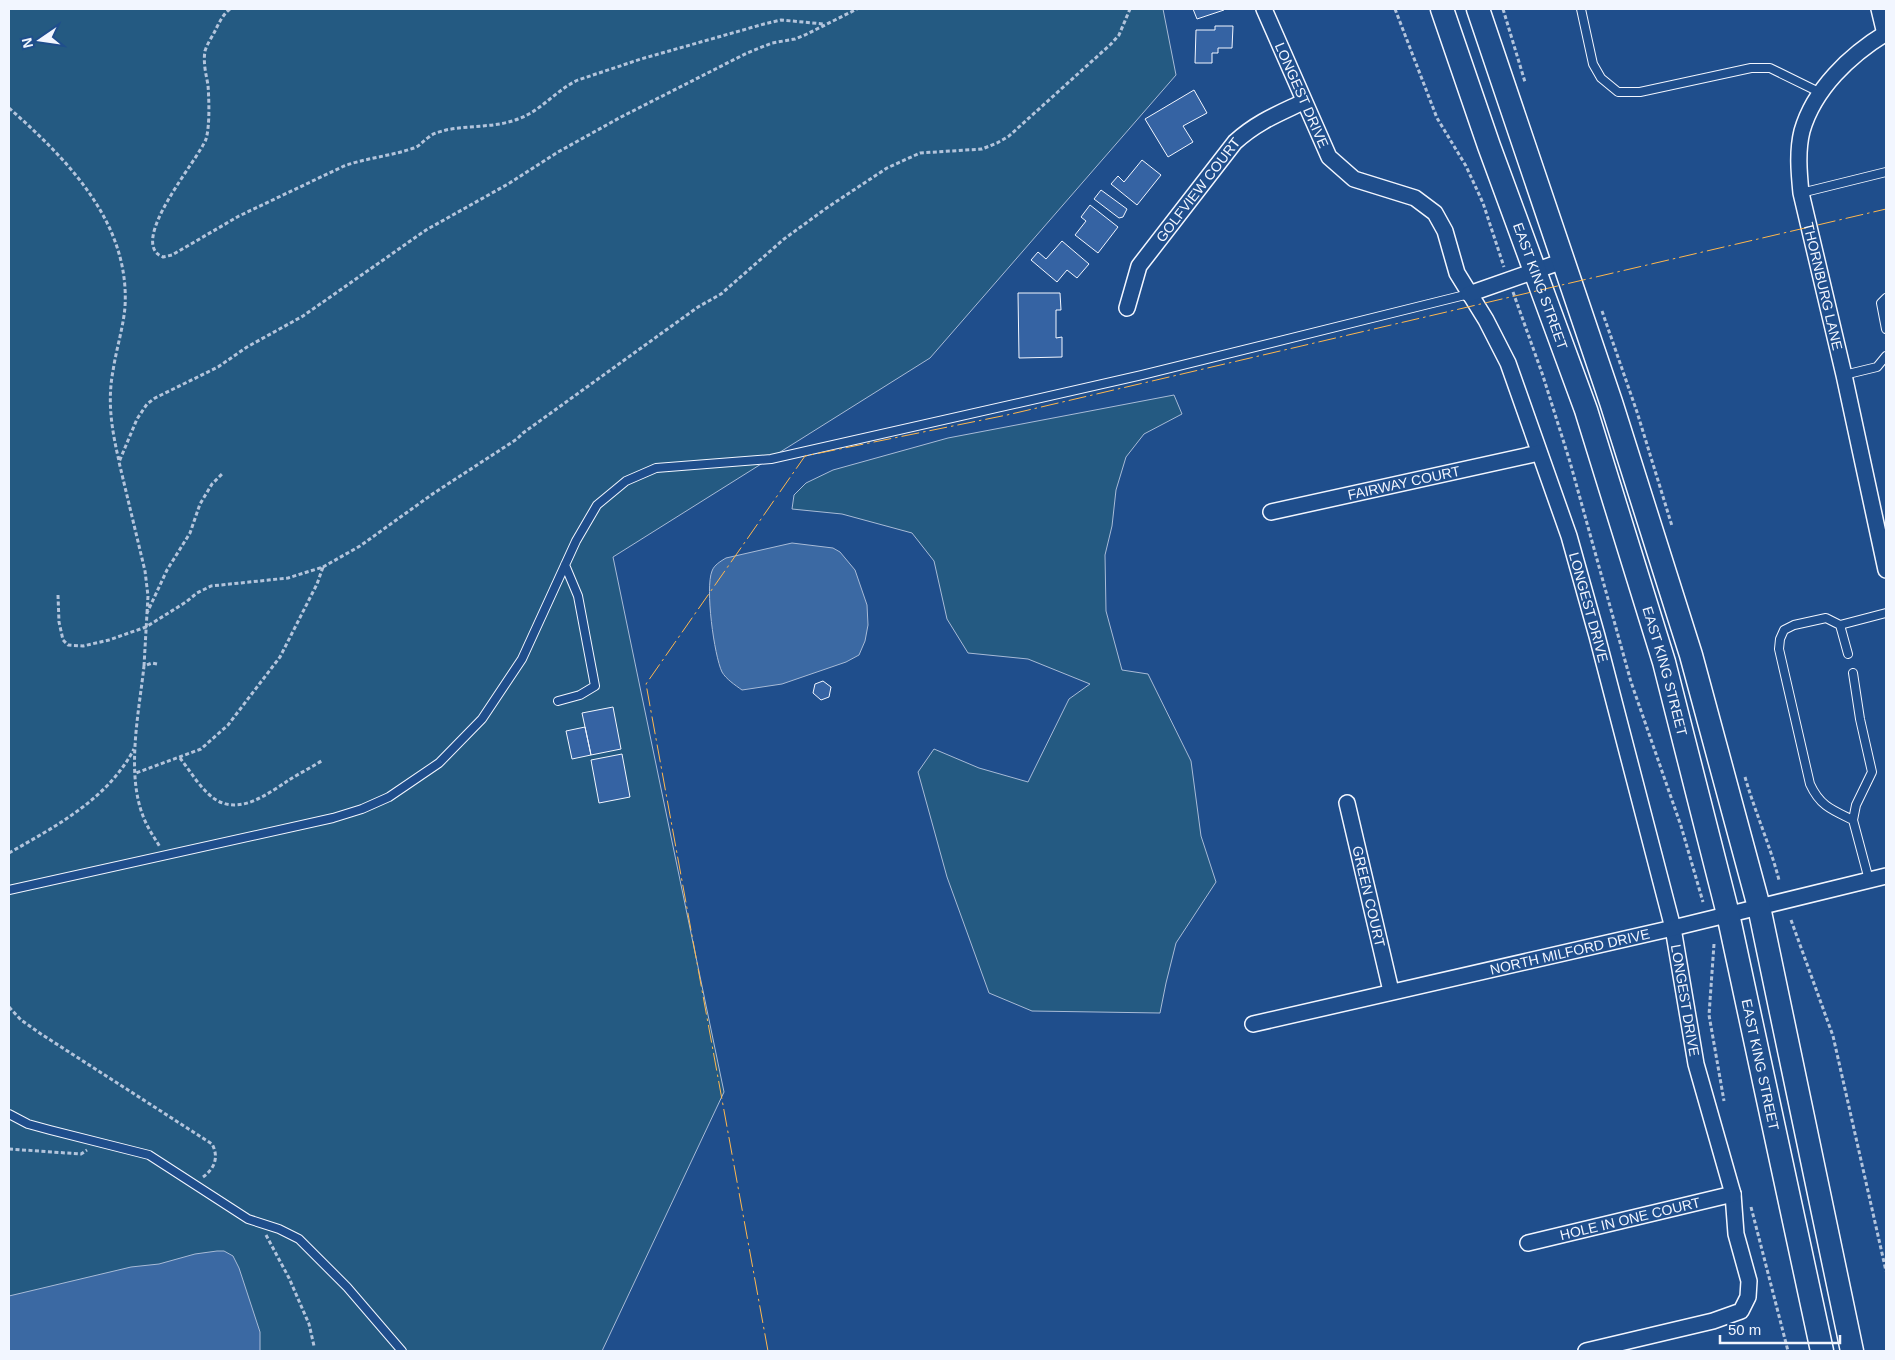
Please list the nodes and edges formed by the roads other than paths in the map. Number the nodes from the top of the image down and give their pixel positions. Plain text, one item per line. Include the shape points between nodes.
1 (1264, 9) edge
2 (1442, 9) edge
3 (1478, 9) edge
4 (1581, 9) edge
5 (1880, 9) edge
6 (1886, 34) edge
7 (1821, 93) junction
8 (1303, 102) junction
9 (1886, 172) edge
10 (1801, 193) junction
11 (1563, 261) junction
12 (1534, 271) junction
13 (1469, 294) junction
14 (1886, 298) edge
15 (1128, 308) dead end
16 (1886, 329) edge
17 (1886, 356) edge
18 (1844, 375) junction
19 (1539, 453) junction
20 (1271, 512) dead end
21 (1886, 563) edge
22 (565, 565) junction
23 (1886, 613) edge
24 (1840, 625) junction
25 (1848, 654) dead end
26 (1853, 673) dead end
27 (558, 701) dead end
28 (1347, 803) dead end
29 (1853, 820) junction
30 (1886, 876) edge
31 (1869, 880) junction
32 (9, 890) edge
33 (1759, 907) junction
34 (1728, 914) junction
35 (1673, 928) junction
36 (1391, 991) junction
37 (1253, 1024) dead end
38 (9, 1114) edge
39 (1733, 1194) junction
40 (1528, 1244) dead end
41 (402, 1351) edge
42 (1586, 1351) edge
43 (1822, 1351) edge
44 (1852, 1351) edge

1 - 8 street, LONGEST DRIVE
2 - 12 main road, EAST KING STREET
3 - 11 main road, EAST KING STREET
4 - 7 lane via 1593,64 1618,92 1640,92 1752,68 1770,68
5 - 6 street
6 - 7 street, THORNBURG LANE via 1853,57
7 - 10 street, THORNBURG LANE via 1802,132 1798,172
8 - 13 street, LONGEST DRIVE via 1335,164 1354,179 1415,198 1435,212 1445,231 1457,273
8 - 15 street, GOLFVIEW COURT via 1261,121 1235,142 1139,266
9 - 10 lane
10 - 18 street, THORNBURG LANE
11 - 12 street
11 - 33 main road, EAST KING STREET via 1691,655
12 - 13 street
12 - 34 main road, EAST KING STREET via 1586,410 1664,662
13 - 19 street, LONGEST DRIVE via 1508,363
13 - 22 lane via 1142,375 771,458 656,468 626,481 597,505
14 - 16 lane via 1882,303
17 - 18 lane via 1877,367
18 - 21 street, THORNBURG LANE
19 - 20 street, FAIRWAY COURT
19 - 35 street, LONGEST DRIVE via 1569,536
22 - 27 lane via 578,596 595,686 580,695
22 - 32 lane via 522,659 482,719 439,763 389,798 333,818
23 - 24 lane
24 - 25 lane
24 - 29 lane via 1826,618 1794,625 1784,630 1779,649 1810,784 1826,807
26 - 29 lane via 1872,772 1856,805
28 - 36 street, GREEN COURT
29 - 31 lane
30 - 31 street, NORTH MILFORD DRIVE
31 - 33 street, NORTH MILFORD DRIVE
33 - 34 street, NORTH MILFORD DRIVE
33 - 44 main road, EAST KING STREET
34 - 35 street, NORTH MILFORD DRIVE
34 - 43 main road, EAST KING STREET
35 - 36 street, NORTH MILFORD DRIVE
35 - 39 street, LONGEST DRIVE via 1696,1064
36 - 37 street, NORTH MILFORD DRIVE
38 - 41 lane via 28,1124 149,1155 248,1219 299,1238
39 - 40 street, HOLE IN ONE COURT
39 - 42 street, LONGEST DRIVE via 1736,1234 1749,1281 1748,1297 1741,1311 1713,1321

